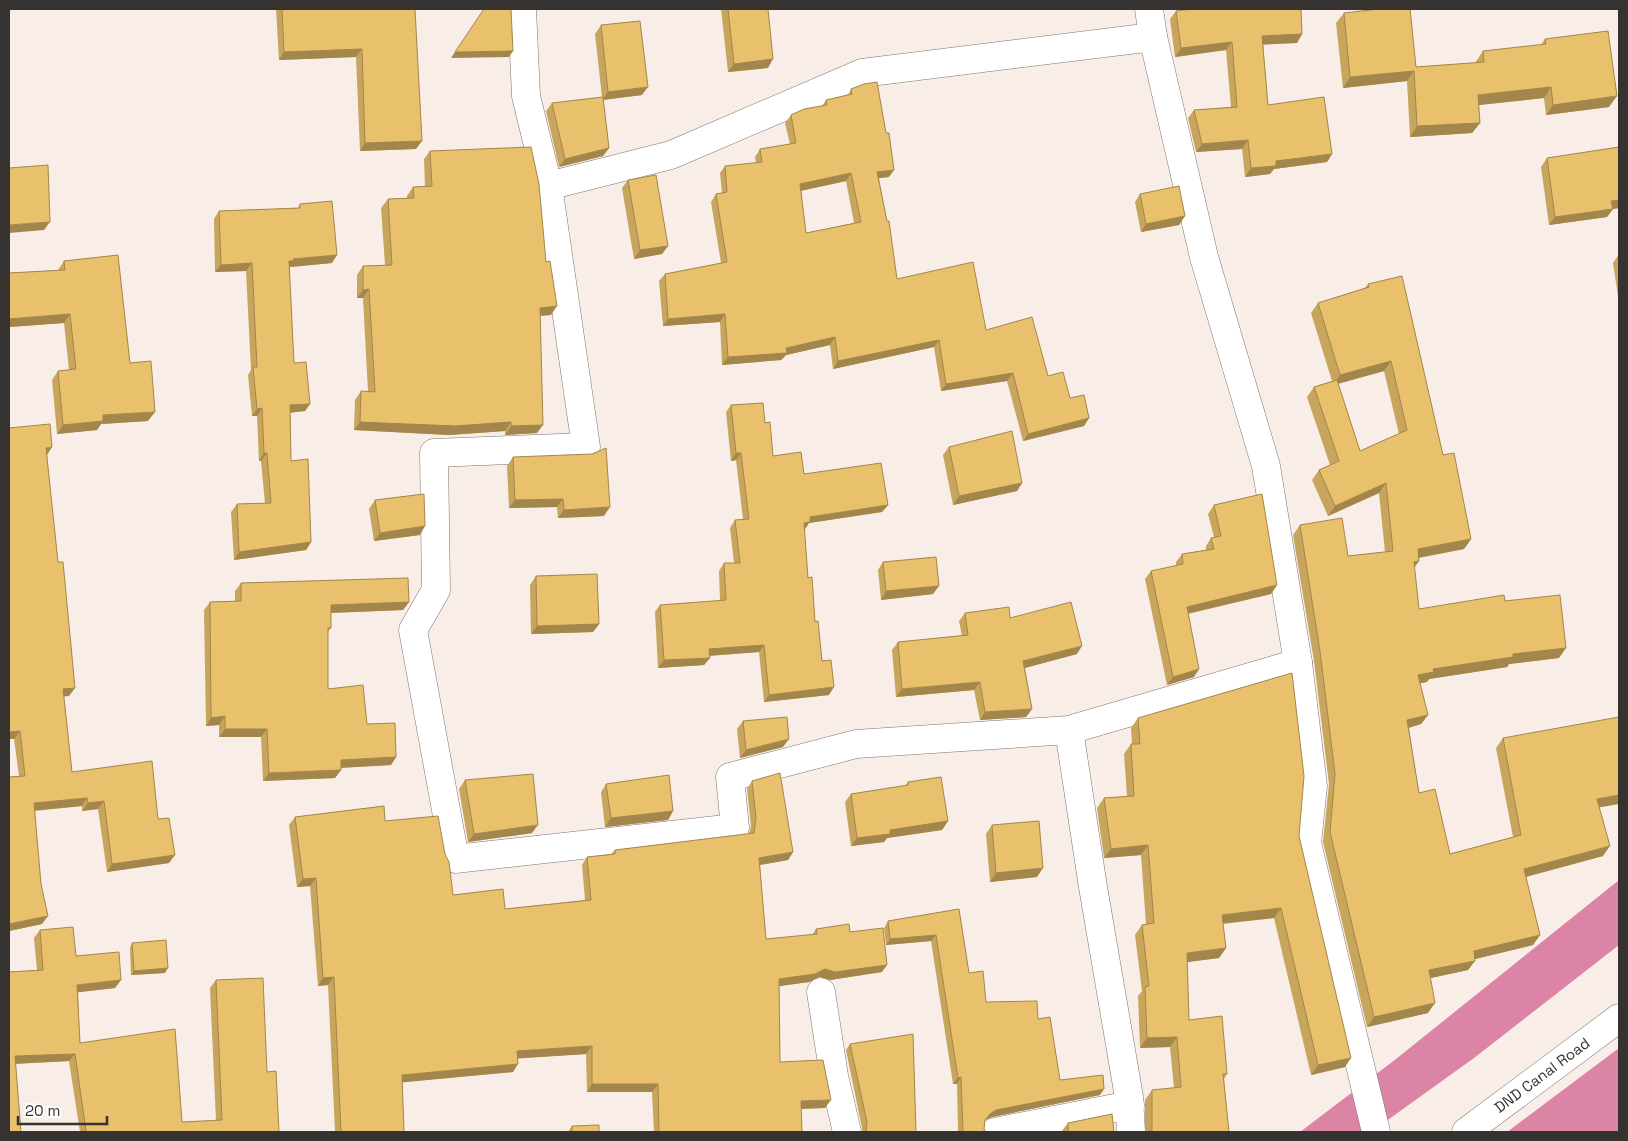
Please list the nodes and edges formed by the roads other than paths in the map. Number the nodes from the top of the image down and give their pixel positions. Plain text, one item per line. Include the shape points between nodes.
1 (522, 9) edge
2 (1149, 9) edge
3 (1153, 37) junction
4 (548, 186) junction
5 (1298, 662) junction
6 (1069, 730) junction
7 (820, 992) dead end
8 (1619, 1018) edge
9 (1130, 1105) junction
10 (847, 1132) edge
11 (995, 1132) edge
12 (1131, 1132) edge
13 (1376, 1132) edge
14 (1466, 1132) edge

1 - 4 street via 526,96
2 - 3 street
3 - 4 street via 862,73 671,155
3 - 5 street via 1204,257 1266,466
4 - 6 street via 586,447 434,453 436,590 413,630 455,859 735,828 730,777 856,744
5 - 6 street
5 - 13 street via 1313,786 1307,843
6 - 9 street
7 - 10 street
8 - 14 street, DND Canal Road
9 - 11 street
9 - 12 street

